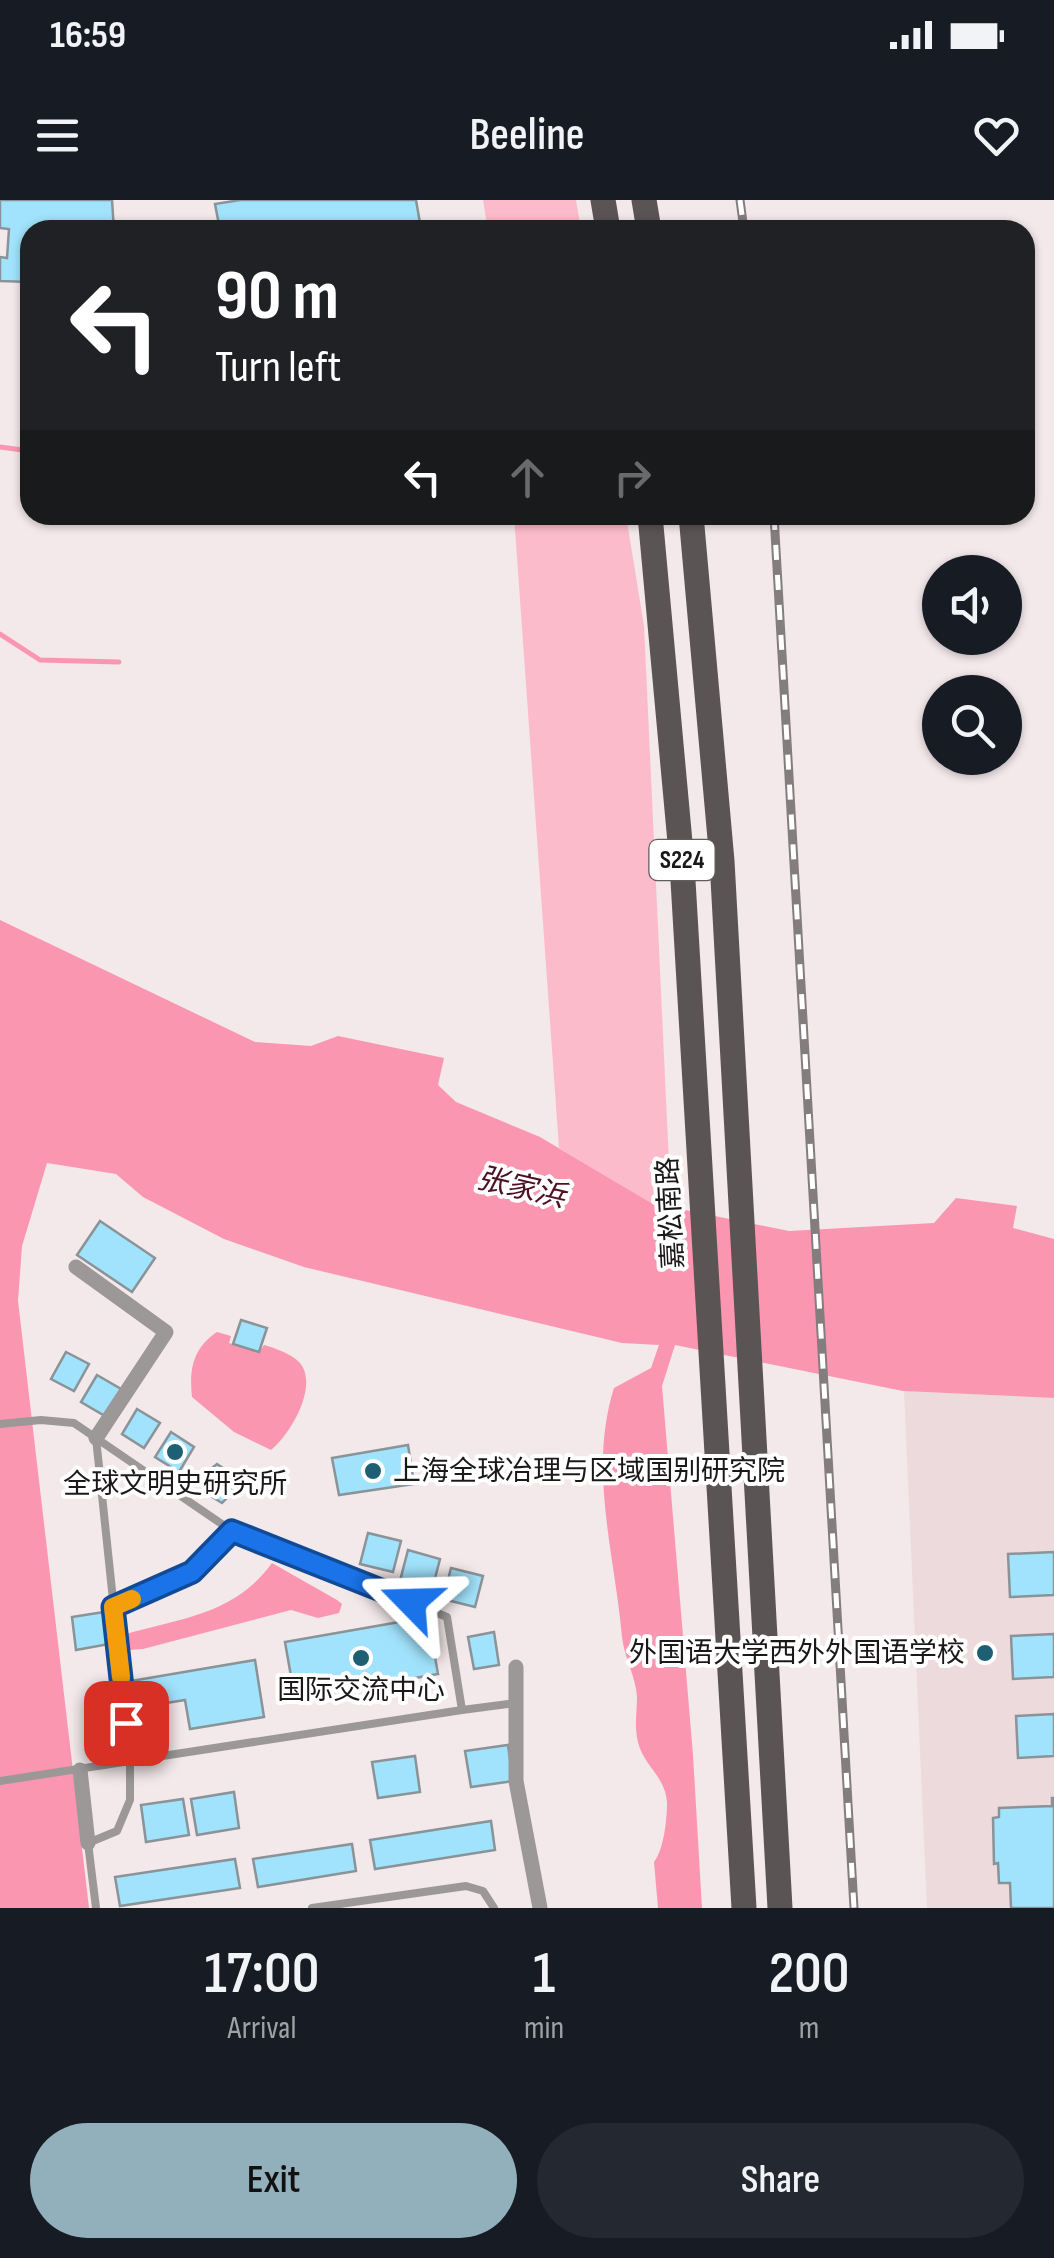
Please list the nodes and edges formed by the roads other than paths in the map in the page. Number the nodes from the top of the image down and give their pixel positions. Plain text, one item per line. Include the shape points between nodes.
1 (651, 525) edge
2 (692, 525) edge
3 (76, 1267) dead end
4 (0, 1424) edge
5 (96, 1438) junction
6 (232, 1531) junction
7 (113, 1607) junction
8 (516, 1666) dead end
9 (516, 1702) junction
10 (462, 1710) junction
11 (130, 1762) junction
12 (80, 1770) junction
13 (0, 1781) edge
14 (88, 1843) junction
15 (375, 1904) edge
16 (96, 1908) edge
17 (312, 1908) edge
18 (494, 1908) edge
19 (540, 1908) edge
20 (744, 1908) edge
21 (780, 1908) edge

1 - 20 main road, 嘉松南路 / S224 via 681,845
2 - 21 main road, S224 via 712,727
3 - 5 street via 166,1332
4 - 5 lane via 74,1423
5 - 6 lane
5 - 7 lane
6 - 7 lane via 192,1572
6 - 10 lane via 447,1617
7 - 11 lane
8 - 9 street
9 - 10 lane
9 - 19 street via 516,1781
10 - 11 lane
11 - 12 lane
11 - 14 lane via 130,1800 117,1831
12 - 13 lane
12 - 14 street
14 - 16 lane
15 - 17 lane
15 - 18 lane via 466,1886 483,1891

